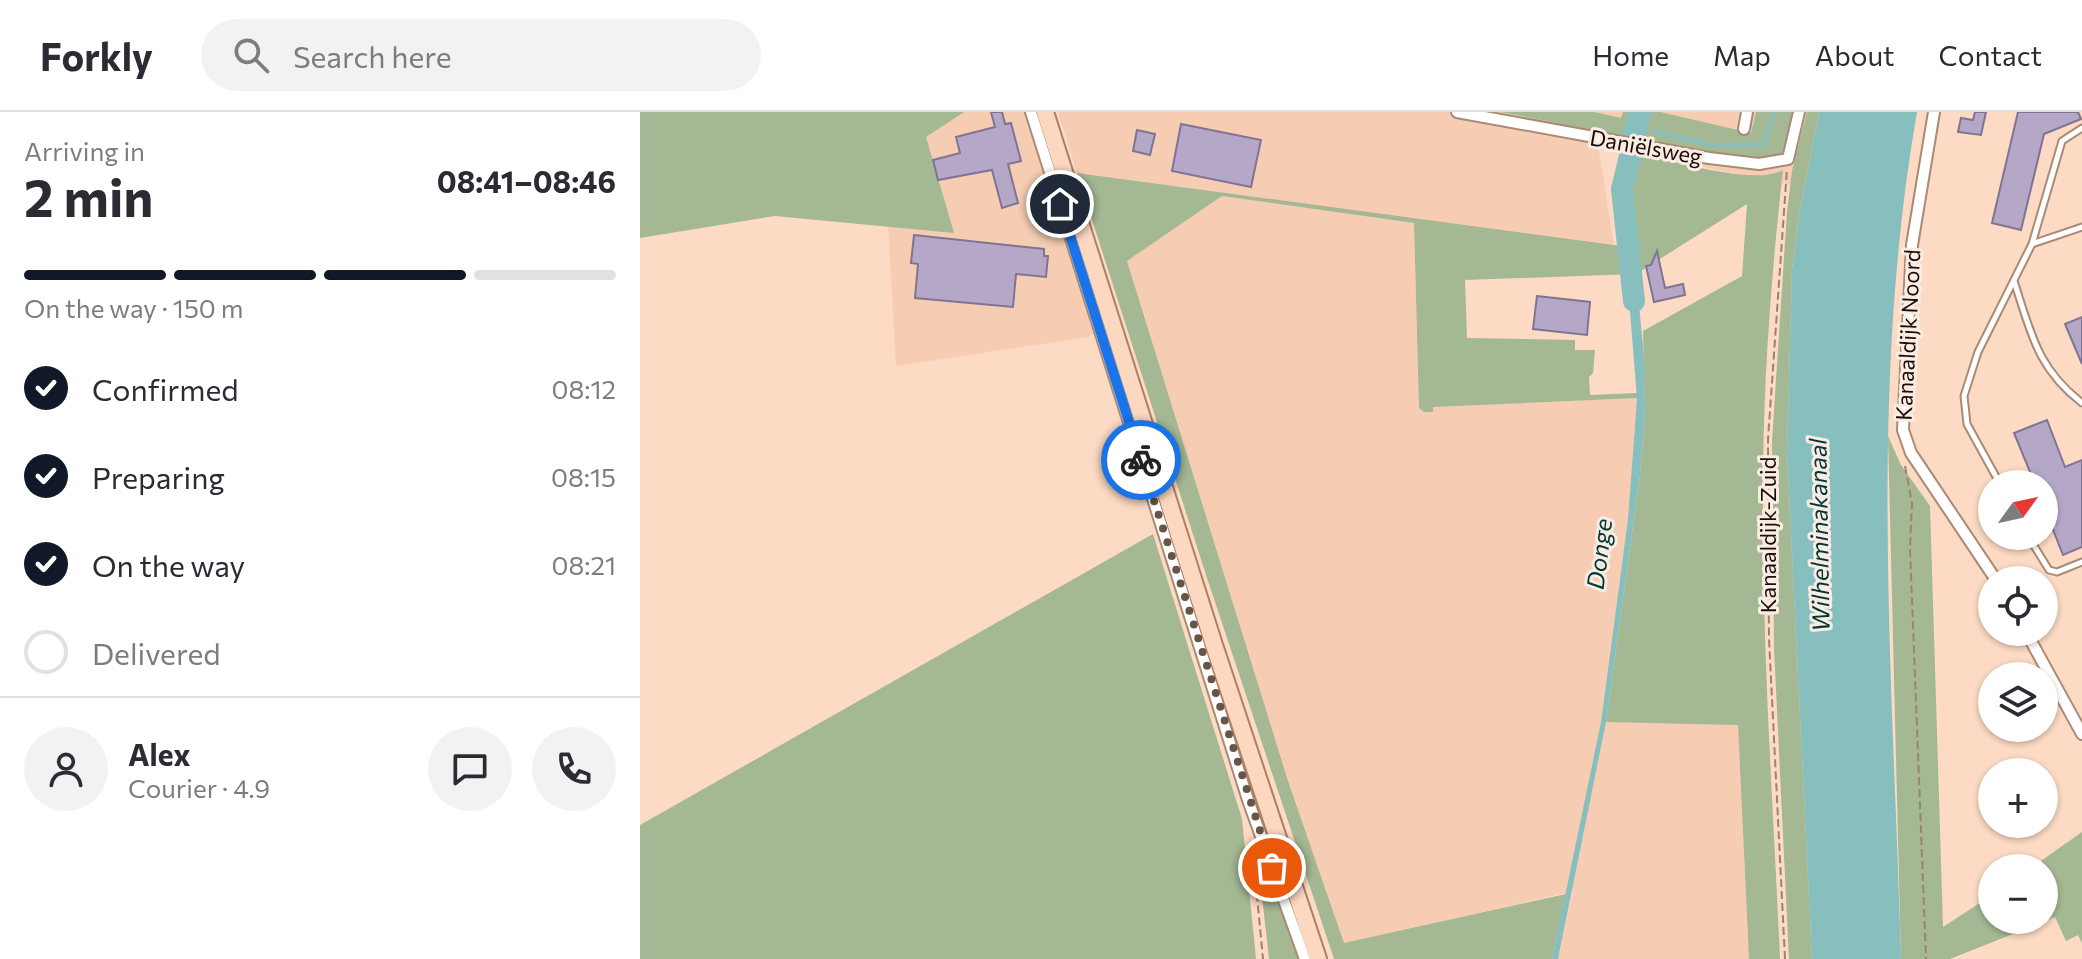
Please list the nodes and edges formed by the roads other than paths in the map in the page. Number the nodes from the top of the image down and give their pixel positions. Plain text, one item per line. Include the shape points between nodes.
1 (1031, 112) edge
2 (1045, 112) edge
3 (1457, 112) edge
4 (1747, 112) edge
5 (1799, 112) edge
6 (1934, 112) edge
7 (2082, 128) edge
8 (1744, 129) dead end
9 (1058, 176) junction
10 (2082, 227) edge
11 (2032, 244) junction
12 (2014, 280) junction
13 (2082, 403) edge
14 (1992, 470) edge
15 (2037, 550) edge
16 (2082, 562) edge
17 (1987, 566) edge
18 (2034, 646) edge
19 (2082, 734) edge
20 (1279, 866) junction
21 (1305, 959) edge
22 (1318, 959) edge

1 - 9 street
2 - 9 main road
3 - 5 street, Daniëlsweg via 1759,164 1788,159
4 - 8 street
6 - 17 street, Kanaaldijk Noord via 1912,245 1903,430 1911,453
7 - 11 lane via 2062,141
9 - 20 main road
10 - 11 lane
11 - 12 lane
12 - 13 lane via 2037,353 2063,388
12 - 14 lane via 1978,352 1964,396 1967,424
15 - 16 lane via 2049,570
18 - 19 street
20 - 21 street
20 - 22 main road

